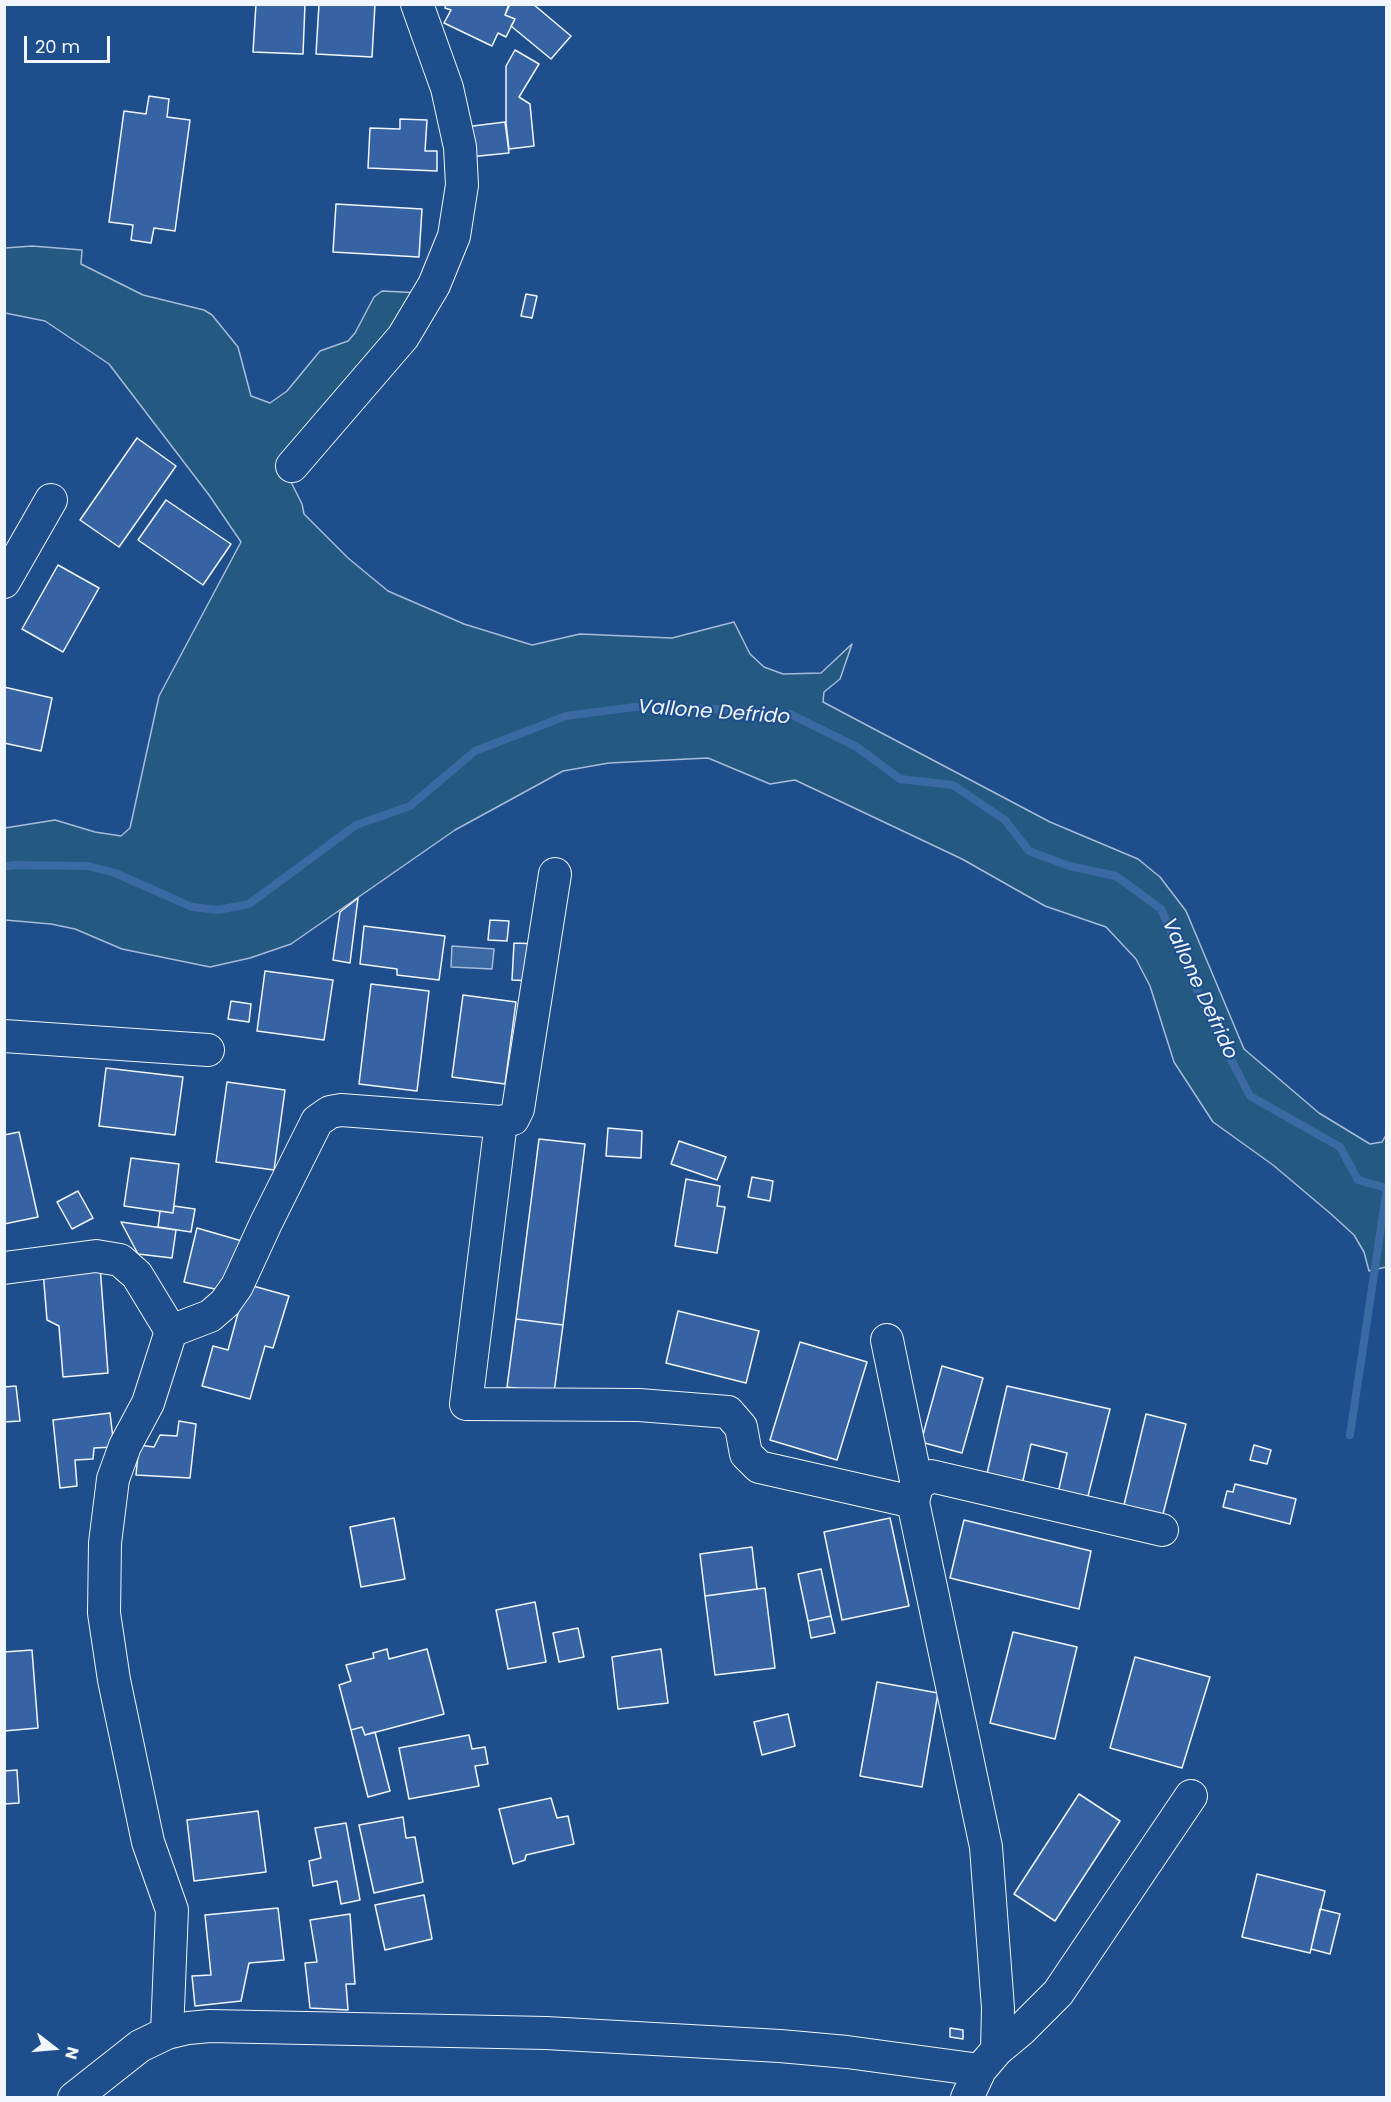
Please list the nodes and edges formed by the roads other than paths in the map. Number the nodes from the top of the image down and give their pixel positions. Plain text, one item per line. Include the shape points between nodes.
1 (417, 4) edge
2 (292, 466) dead end
3 (51, 500) dead end
4 (4, 582) edge
5 (555, 874) dead end
6 (4, 1036) edge
7 (208, 1050) dead end
8 (501, 1122) junction
9 (4, 1268) edge
10 (171, 1331) junction
11 (887, 1341) dead end
12 (915, 1493) junction
13 (1162, 1530) dead end
14 (1191, 1796) dead end
15 (167, 2033) junction
16 (982, 2072) edge
17 (74, 2097) edge

1 - 2 street via 447,88 460,147 462,185 454,236 434,285 403,337
3 - 4 street
5 - 8 street via 518,1109 513,1119
6 - 7 street
8 - 10 street via 330,1112 317,1121 237,1286 225,1303 210,1316
8 - 12 street via 466,1404 639,1405 728,1412 741,1427 746,1454 759,1467
9 - 10 street via 96,1256 120,1260 137,1275
10 - 15 street via 148,1402 113,1479 105,1543 104,1613 148,1842 172,1910
11 - 12 street
12 - 13 street via 931,1476
12 - 16 street via 986,1847 998,2008
14 - 16 street via 1058,1993
15 - 16 street via 210,2026 546,2033 780,2046
15 - 17 street via 140,2046

